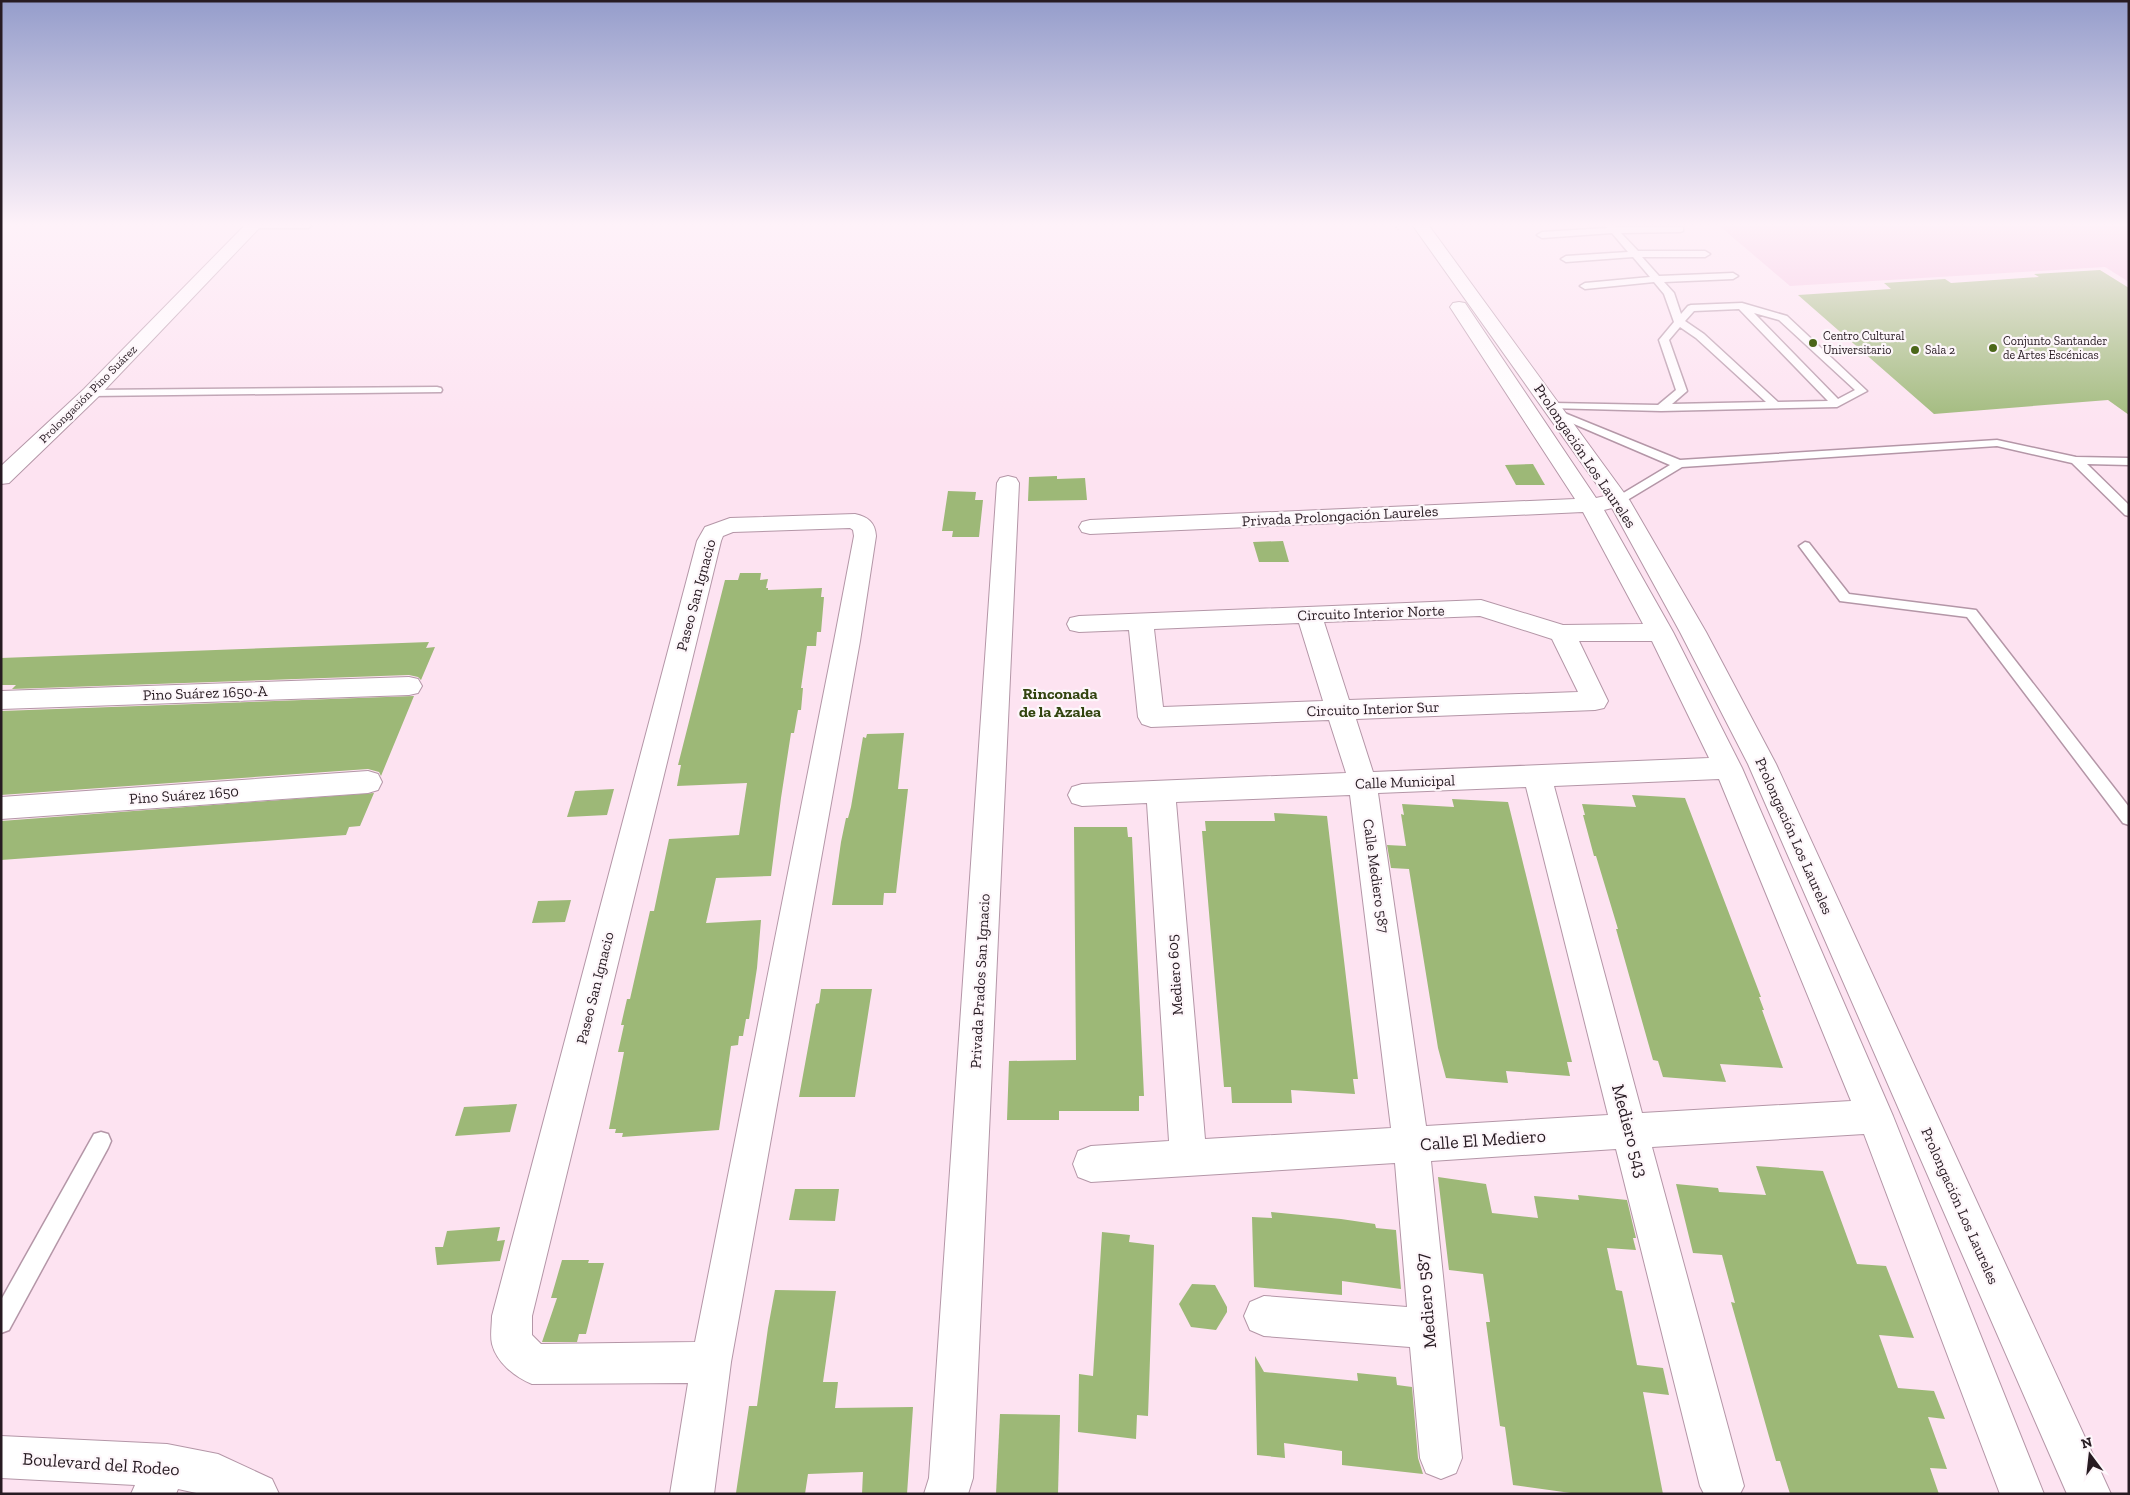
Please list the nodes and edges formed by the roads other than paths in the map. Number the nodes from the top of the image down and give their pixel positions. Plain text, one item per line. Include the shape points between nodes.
1 (188, 293) edge
2 (1460, 293) edge
3 (1462, 293) edge
4 (1669, 293) edge
5 (1742, 306) junction
6 (1679, 322) junction
7 (436, 390) dead end
8 (91, 393) junction
9 (1837, 404) junction
10 (1775, 405) junction
11 (1661, 408) junction
12 (1555, 409) junction
13 (2076, 460) junction
14 (2129, 462) edge
15 (1679, 464) junction
16 (1, 478) edge
17 (1008, 483) dead end
18 (1604, 503) junction
19 (2129, 512) edge
20 (1090, 528) dead end
21 (1806, 546) dead end
22 (1309, 615) junction
23 (1140, 622) junction
24 (1079, 624) dead end
25 (1660, 632) junction
26 (1562, 633) junction
27 (409, 686) dead end
28 (1, 700) edge
29 (1340, 710) junction
30 (1728, 768) junction
31 (1538, 776) junction
32 (368, 782) dead end
33 (1363, 784) junction
34 (1161, 792) junction
35 (1082, 795) dead end
36 (1, 808) edge
37 (2129, 819) edge
38 (1875, 1116) junction
39 (1630, 1130) junction
40 (101, 1141) dead end
41 (1411, 1144) junction
42 (1188, 1158) junction
43 (1091, 1164) dead end
44 (1264, 1316) dead end
45 (1, 1322) edge
46 (1428, 1328) junction
47 (711, 1362) junction
48 (1, 1457) edge
49 (1441, 1458) dead end
50 (160, 1479) edge
51 (1722, 1486) dead end
52 (950, 1489) edge
53 (257, 1494) edge
54 (692, 1494) edge
55 (2022, 1494) edge
56 (2089, 1494) edge

1 - 8 street, Prolongación Pino Suárez
2 - 18 street, Prolongación Los Laureles
3 - 12 street, Prolongación Los Laureles
4 - 6 lane
5 - 6 lane via 1691,308
5 - 9 lane
5 - 9 lane via 1783,318 1862,391
6 - 10 lane via 1700,336
6 - 11 lane via 1664,340 1682,391
7 - 8 lane
8 - 16 street, Prolongación Pino Suárez
9 - 10 lane
10 - 11 lane
11 - 12 lane
12 - 15 lane
12 - 18 street, Prolongación Los Laureles
13 - 14 lane
13 - 15 lane via 1997,443
13 - 19 lane
15 - 18 lane
17 - 52 street, Privada Prados San Ignacio
18 - 20 street, Privada Prolongación Laureles
18 - 25 street, Prolongación Los Laureles
18 - 56 street, Prolongación Los Laureles via 1693,632 1762,764
21 - 37 lane via 1845,598 1971,613
22 - 23 street, Circuito Interior Norte
22 - 26 street, Circuito Interior Norte via 1481,608
22 - 29 street, Calle Mediero 587
23 - 24 street, Circuito Interior Norte
23 - 29 street, Circuito Interior Sur via 1151,717
25 - 26 street, Circuito Interior Norte
25 - 30 street, Prolongación Los Laureles
26 - 29 street, Circuito Interior Sur via 1594,701
27 - 28 street, Pino Suárez 1650-A
29 - 33 street, Calle Mediero 587
30 - 31 street, Calle Municipal
30 - 38 street, Prolongación Los Laureles
31 - 33 street, Calle Municipal
31 - 39 street, Mediero 543
32 - 36 street, Pino Suárez 1650
33 - 34 street, Calle Municipal
33 - 41 street, Calle Mediero 587
34 - 35 street, Calle Municipal
34 - 42 street, Mediero 605
38 - 39 street, Calle El Mediero
38 - 55 street, Prolongación Los Laureles
39 - 41 street, Calle El Mediero
39 - 51 street, Mediero 543
40 - 45 lane
41 - 42 street, Calle El Mediero
41 - 46 street, Mediero 587
42 - 43 street, Calle El Mediero
44 - 46 street
46 - 49 street, Mediero 587
47 - 47 street, Paseo San Ignacio via 847,642 865,536 864,527 855,521 730,524 713,532 709,541 512,1316 512,1343 532,1364
47 - 54 street, Paseo San Ignacio
48 - 50 street, Boulevard del Rodeo
50 - 53 street, Boulevard del Rodeo via 218,1476

